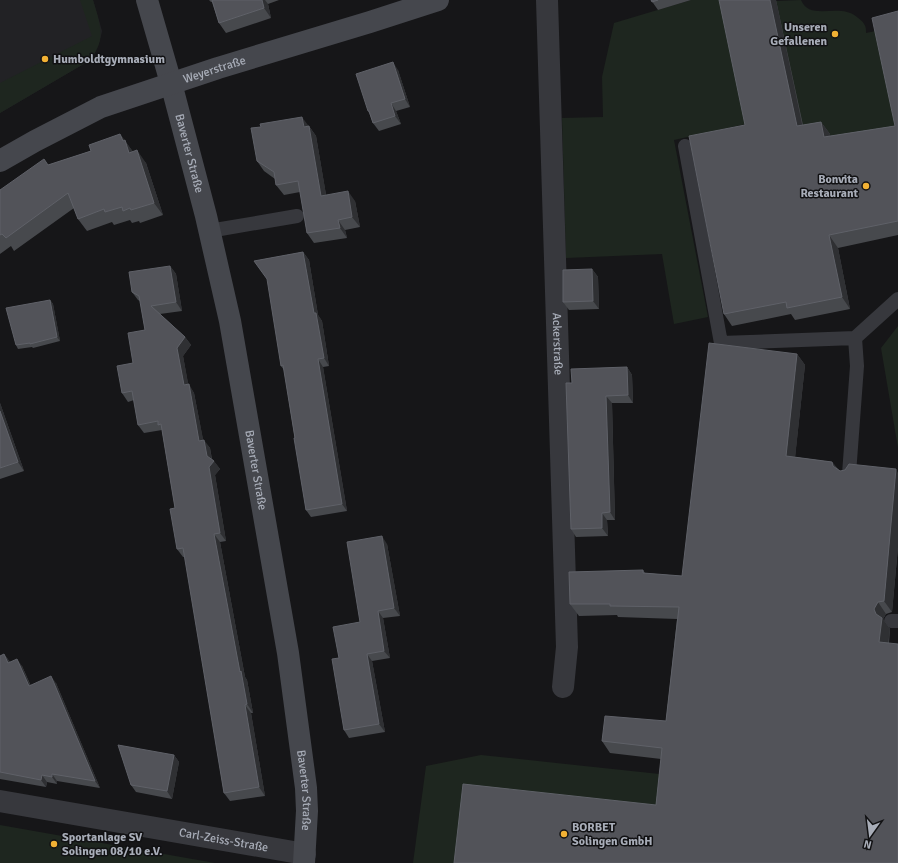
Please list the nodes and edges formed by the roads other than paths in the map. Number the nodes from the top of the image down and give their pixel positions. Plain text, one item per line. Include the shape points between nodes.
1 (147, 0) edge
2 (438, 0) edge
3 (547, 0) edge
4 (171, 83) junction
5 (685, 146) dead end
6 (0, 161) edge
7 (297, 216) dead end
8 (209, 231) junction
9 (898, 299) edge
10 (855, 338) junction
11 (849, 474) edge
12 (562, 687) dead end
13 (0, 800) edge
14 (305, 858) edge

1 - 4 main road, Baverter Straße
2 - 4 main road, Weyerstraße
3 - 12 street, Ackerstraße via 567,647
4 - 6 main road, Weyerstraße via 101,107
4 - 8 main road, Baverter Straße
5 - 10 lane via 721,343
7 - 8 lane
8 - 14 main road, Baverter Straße via 230,321 288,653 306,788
9 - 10 lane
10 - 11 lane via 857,366
13 - 14 street, Carl-Zeiss-Straße

